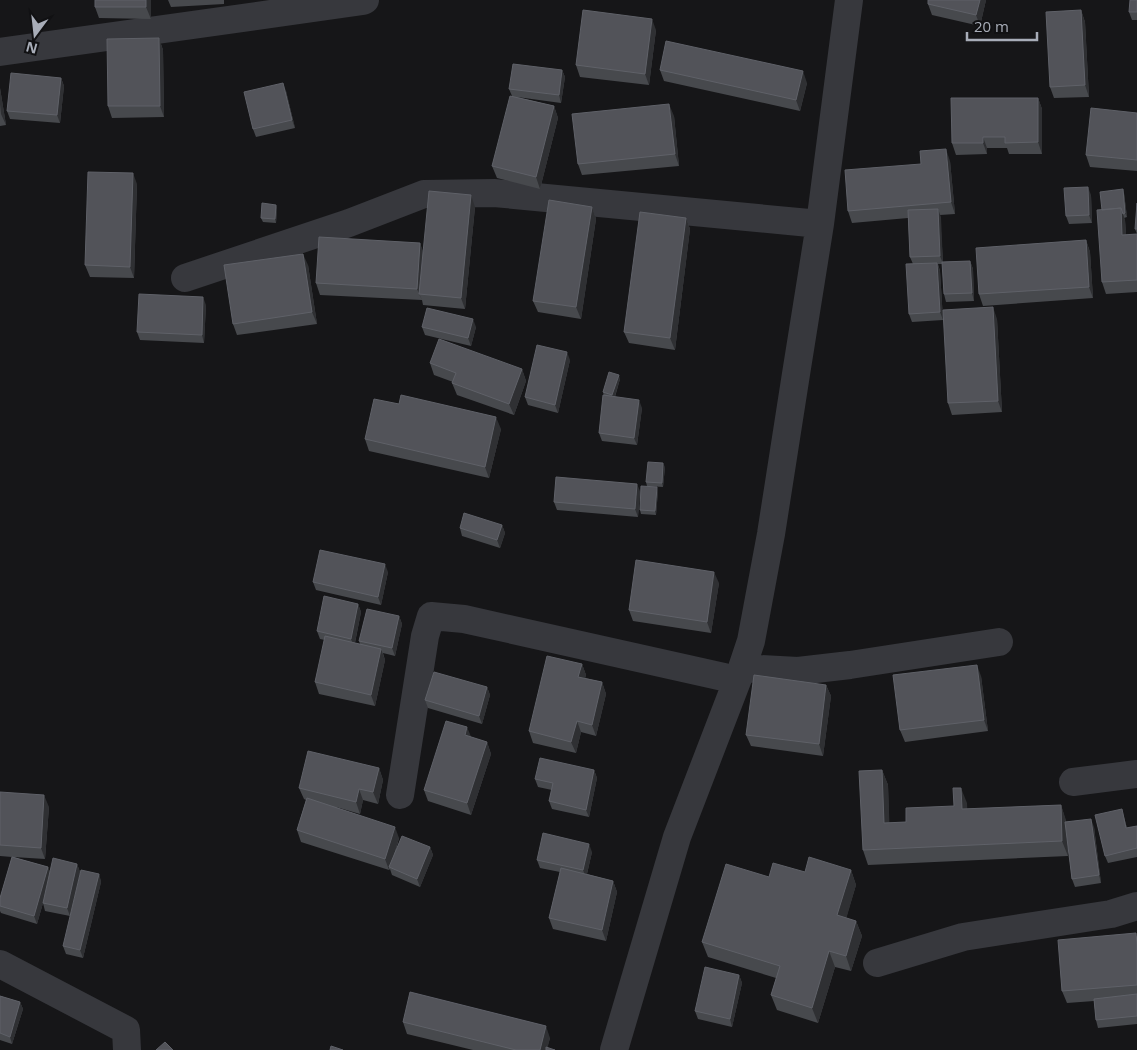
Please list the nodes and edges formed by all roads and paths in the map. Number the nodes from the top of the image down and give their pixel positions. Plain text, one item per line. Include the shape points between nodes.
1 (366, 0) edge
2 (849, 0) edge
3 (0, 52) edge
4 (820, 224) junction
5 (185, 278) dead end
6 (999, 642) dead end
7 (740, 674) junction
8 (1137, 774) edge
9 (1073, 782) dead end
10 (400, 795) dead end
11 (1137, 906) edge
12 (878, 963) dead end
13 (0, 964) edge
14 (127, 1050) edge
15 (614, 1050) edge

1 - 3 street
2 - 4 street
4 - 5 street via 494,193 424,194
4 - 7 street via 771,534 751,641
6 - 7 street via 850,665
7 - 10 street via 464,619 431,616
7 - 15 street via 677,836
8 - 9 street
11 - 12 street via 1111,914 963,937
13 - 14 street via 126,1030

